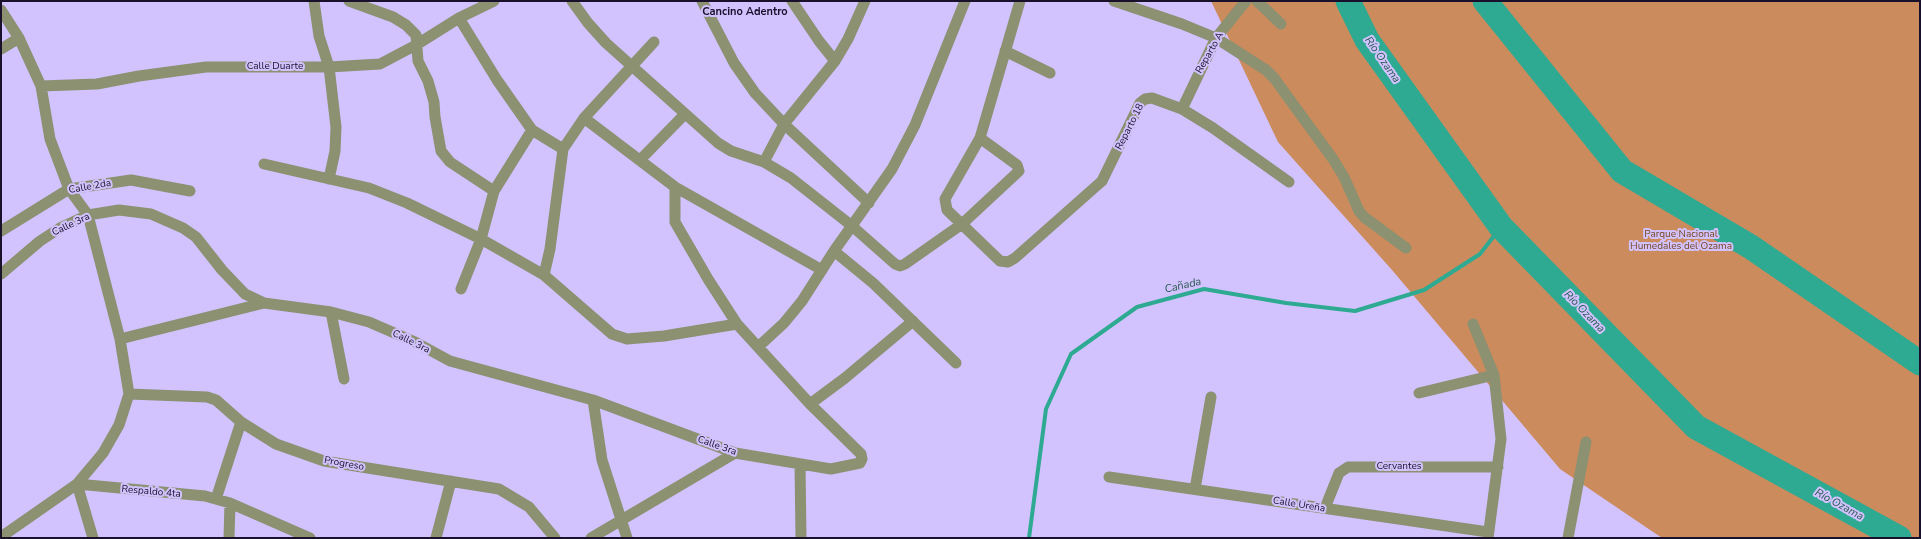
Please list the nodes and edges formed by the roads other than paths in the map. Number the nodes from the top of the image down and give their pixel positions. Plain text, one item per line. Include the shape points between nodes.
1 (314, 1) edge
2 (349, 1) edge
3 (494, 1) edge
4 (572, 1) edge
5 (702, 1) edge
6 (792, 1) edge
7 (865, 1) edge
8 (965, 1) edge
9 (1020, 1) edge
10 (1114, 1) edge
11 (1246, 1) edge
12 (1257, 1) edge
13 (1, 10) edge
14 (459, 18) junction
15 (1281, 24) dead end
16 (19, 38) junction
17 (1216, 38) junction
18 (654, 42) dead end
19 (416, 45) junction
20 (1, 49) edge
21 (1005, 51) junction
22 (835, 61) junction
23 (329, 67) junction
24 (631, 67) junction
25 (1050, 73) dead end
26 (41, 86) junction
27 (1182, 109) junction
28 (684, 115) junction
29 (584, 118) junction
30 (784, 124) junction
31 (532, 130) junction
32 (980, 138) junction
33 (563, 149) junction
34 (640, 160) junction
35 (764, 162) junction
36 (264, 164) dead end
37 (329, 179) junction
38 (1289, 182) dead end
39 (675, 187) junction
40 (69, 189) junction
41 (190, 191) dead end
42 (494, 191) junction
43 (869, 203) junction
44 (88, 215) junction
45 (962, 224) junction
46 (852, 226) junction
47 (1, 231) edge
48 (481, 239) junction
49 (1406, 248) dead end
50 (834, 251) junction
51 (822, 270) junction
52 (1, 274) edge
53 (544, 275) junction
54 (461, 289) dead end
55 (264, 303) junction
56 (331, 312) junction
57 (913, 321) junction
58 (737, 324) junction
59 (1473, 324) dead end
60 (120, 339) junction
61 (758, 347) junction
62 (956, 363) dead end
63 (1494, 375) junction
64 (344, 379) dead end
65 (1419, 393) dead end
66 (129, 394) junction
67 (1211, 397) dead end
68 (593, 400) junction
69 (810, 404) junction
70 (241, 422) junction
71 (1586, 442) dead end
72 (735, 453) junction
73 (800, 464) junction
74 (1498, 467) junction
75 (1109, 477) dead end
76 (451, 481) junction
77 (77, 484) junction
78 (1195, 489) junction
79 (216, 499) junction
80 (230, 503) junction
81 (1325, 508) junction
82 (622, 521) junction
83 (1488, 535) edge
84 (1, 537) edge
85 (93, 538) edge
86 (229, 538) edge
87 (310, 538) edge
88 (436, 538) edge
89 (555, 538) edge
90 (591, 538) edge
91 (627, 538) edge
92 (801, 538) edge
93 (1568, 538) edge

1 - 23 street via 319,36
2 - 19 street via 393,16 416,35
3 - 14 street, Calle Duarte
4 - 24 street via 588,24
5 - 30 street via 734,63 755,93
6 - 22 street
7 - 22 street
8 - 43 street via 915,125 892,169
9 - 21 street
10 - 17 street
11 - 17 street, Reparto A
12 - 15 street
13 - 16 street
14 - 19 street, Calle Duarte
14 - 31 street via 497,80
16 - 20 street
16 - 26 street
17 - 27 street, Reparto A
17 - 49 street via 1274,78 1333,159 1359,211
18 - 24 street
19 - 23 street, Calle Duarte via 380,64
19 - 42 street via 418,61 428,81 434,102 434,117 441,151 450,162
21 - 25 street
21 - 32 street
22 - 30 street
23 - 26 street, Calle Duarte via 206,67 97,84
23 - 37 street via 336,127 335,151
24 - 28 street
24 - 29 street
26 - 40 street via 50,139
27 - 38 street, Reparto 18 via 1214,128
27 - 45 street, Reparto 18 via 1152,98 1140,103 1102,181 1008,262 1000,261
28 - 34 street
28 - 35 street via 731,151
29 - 33 street
29 - 34 street
30 - 35 street
30 - 43 street
31 - 33 street
31 - 42 street
32 - 45 street via 945,199 947,210
32 - 45 street via 1017,165 1019,171
33 - 53 street via 550,249
34 - 39 street
35 - 46 street via 791,178
36 - 37 street
37 - 48 street via 369,188 407,203
39 - 51 street
39 - 58 street via 675,222
40 - 41 street, Calle 2da via 131,180
40 - 44 street
40 - 47 street, Calle 2da
42 - 48 street
43 - 46 street
44 - 52 street, Calle 3ra via 40,241
44 - 55 street, Calle 3ra via 119,210 151,214 183,228 196,237 222,270 246,294
44 - 60 street
45 - 46 street via 900,266
46 - 50 street
48 - 53 street
48 - 54 street
50 - 51 street
50 - 57 street
51 - 61 street via 784,323
53 - 58 street via 612,334 627,339 664,336
55 - 56 street, Calle 3ra
55 - 60 street
56 - 64 street
56 - 68 street, Calle 3ra via 369,322 450,361
57 - 62 street
57 - 69 street
58 - 61 street
59 - 63 street
60 - 66 street
61 - 69 street
63 - 65 street
63 - 74 street via 1501,439
66 - 70 street, Progreso via 207,396 216,400
66 - 77 street via 119,425 103,454
67 - 78 street
68 - 72 street, Calle 3ra
68 - 82 street via 602,460
69 - 73 street, Calle 3ra via 861,454 862,459 860,463 831,469
70 - 76 street, Progreso via 276,444 324,462
70 - 79 street
71 - 93 street
72 - 73 street, Calle 3ra
72 - 82 street
73 - 92 street
74 - 81 street, Cervantes via 1348,467 1340,473
74 - 83 street
75 - 78 street, Calle Ureña
76 - 88 street
76 - 89 street, Progreso via 500,489 529,507
77 - 79 street, Respaldo 4ta
77 - 84 street
77 - 85 street
78 - 81 street, Calle Ureña
79 - 80 street, Respaldo 4ta
80 - 86 street
80 - 87 street, Respaldo 4ta
81 - 83 street, Calle Ureña
82 - 90 street
82 - 91 street

